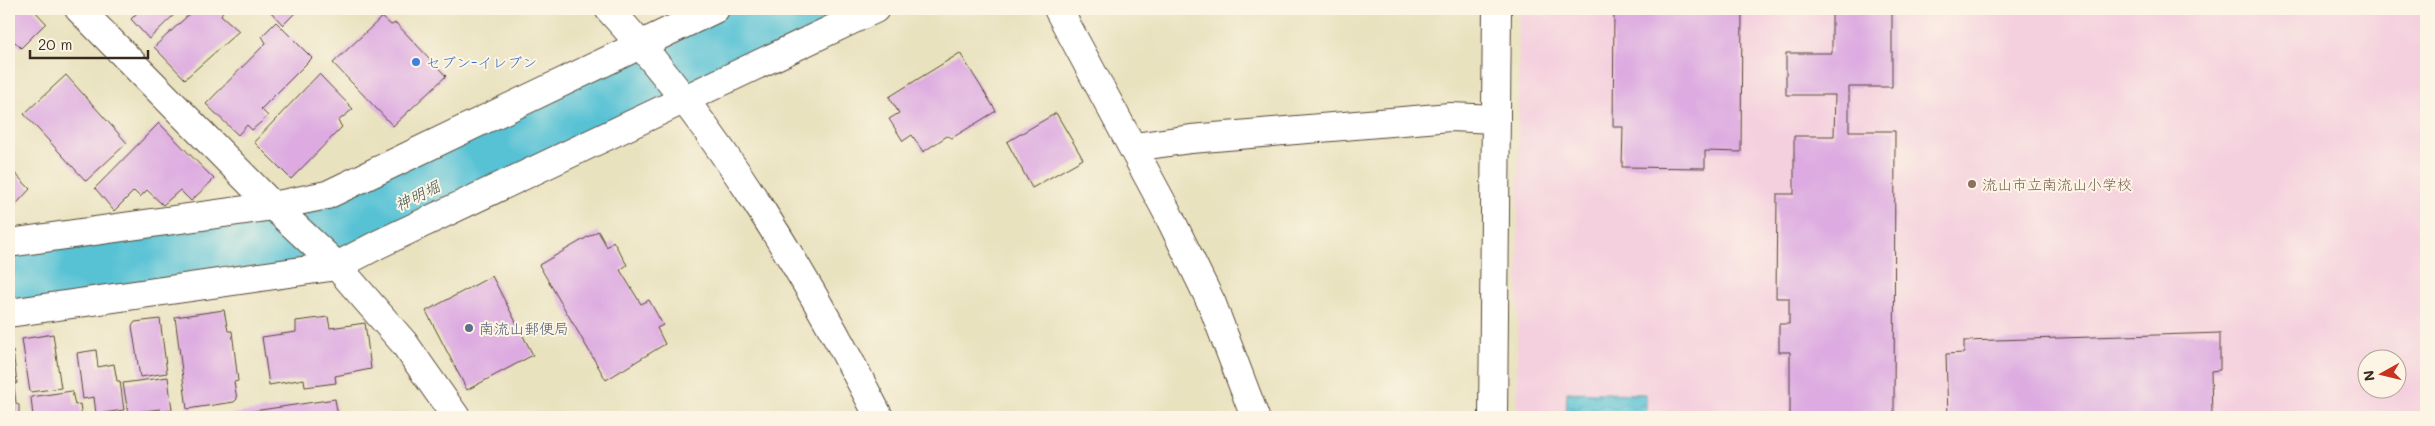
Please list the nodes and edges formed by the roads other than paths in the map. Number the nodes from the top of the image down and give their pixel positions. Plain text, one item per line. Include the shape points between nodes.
1 (79, 9) edge
2 (609, 9) edge
3 (715, 9) edge
4 (875, 9) edge
5 (1058, 9) edge
6 (1497, 9) edge
7 (645, 49) junction
8 (681, 92) junction
9 (1496, 119) junction
10 (1134, 147) junction
11 (273, 206) junction
12 (9, 243) edge
13 (337, 266) junction
14 (9, 313) edge
15 (456, 417) edge
16 (879, 417) edge
17 (1255, 417) edge
18 (1493, 417) edge

1 - 11 street
2 - 7 street
3 - 7 street
4 - 8 street
5 - 10 street
6 - 9 street
7 - 8 street
7 - 11 street via 327,195
8 - 13 street
8 - 16 street via 798,268
9 - 10 street via 1450,117 1191,138
9 - 18 street
10 - 17 street via 1212,304
11 - 12 street
11 - 13 street
13 - 14 street
13 - 15 street via 404,343

